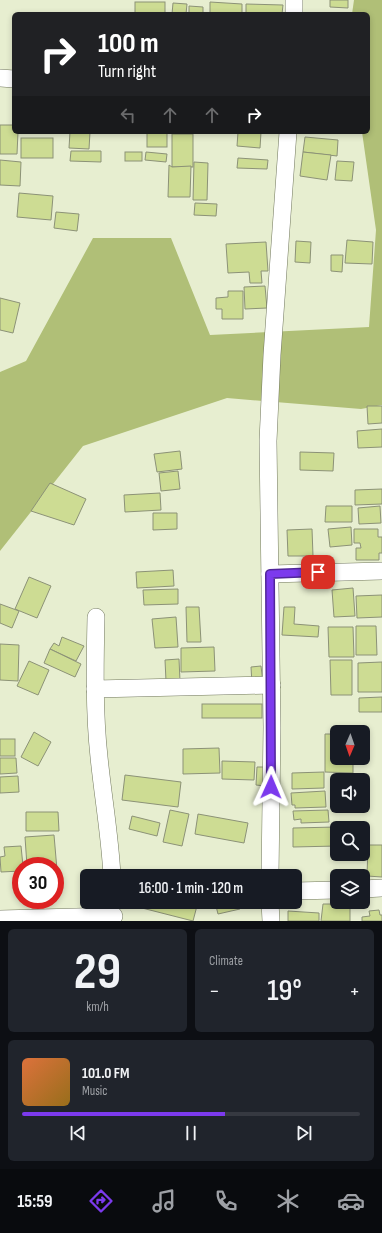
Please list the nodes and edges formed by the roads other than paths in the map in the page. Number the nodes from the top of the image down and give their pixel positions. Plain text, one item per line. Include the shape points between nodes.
1 (294, 0) edge
2 (294, 12) edge
3 (0, 78) edge
4 (12, 79) edge
5 (288, 134) edge
6 (382, 571) edge
7 (270, 574) junction
8 (96, 617) dead end
9 (272, 685) junction
10 (95, 689) junction
11 (112, 869) edge
12 (270, 869) edge
13 (382, 888) edge
14 (370, 889) edge
15 (330, 890) edge
16 (302, 891) edge
17 (270, 909) edge
18 (113, 913) edge
19 (0, 919) edge
20 (271, 921) edge

1 - 2 street
3 - 4 street
5 - 7 street via 268,440
6 - 7 street
7 - 9 street
8 - 10 street
9 - 10 street
9 - 12 street
10 - 11 street via 99,757 110,835
13 - 14 street
15 - 16 street
17 - 20 street
18 - 19 street

